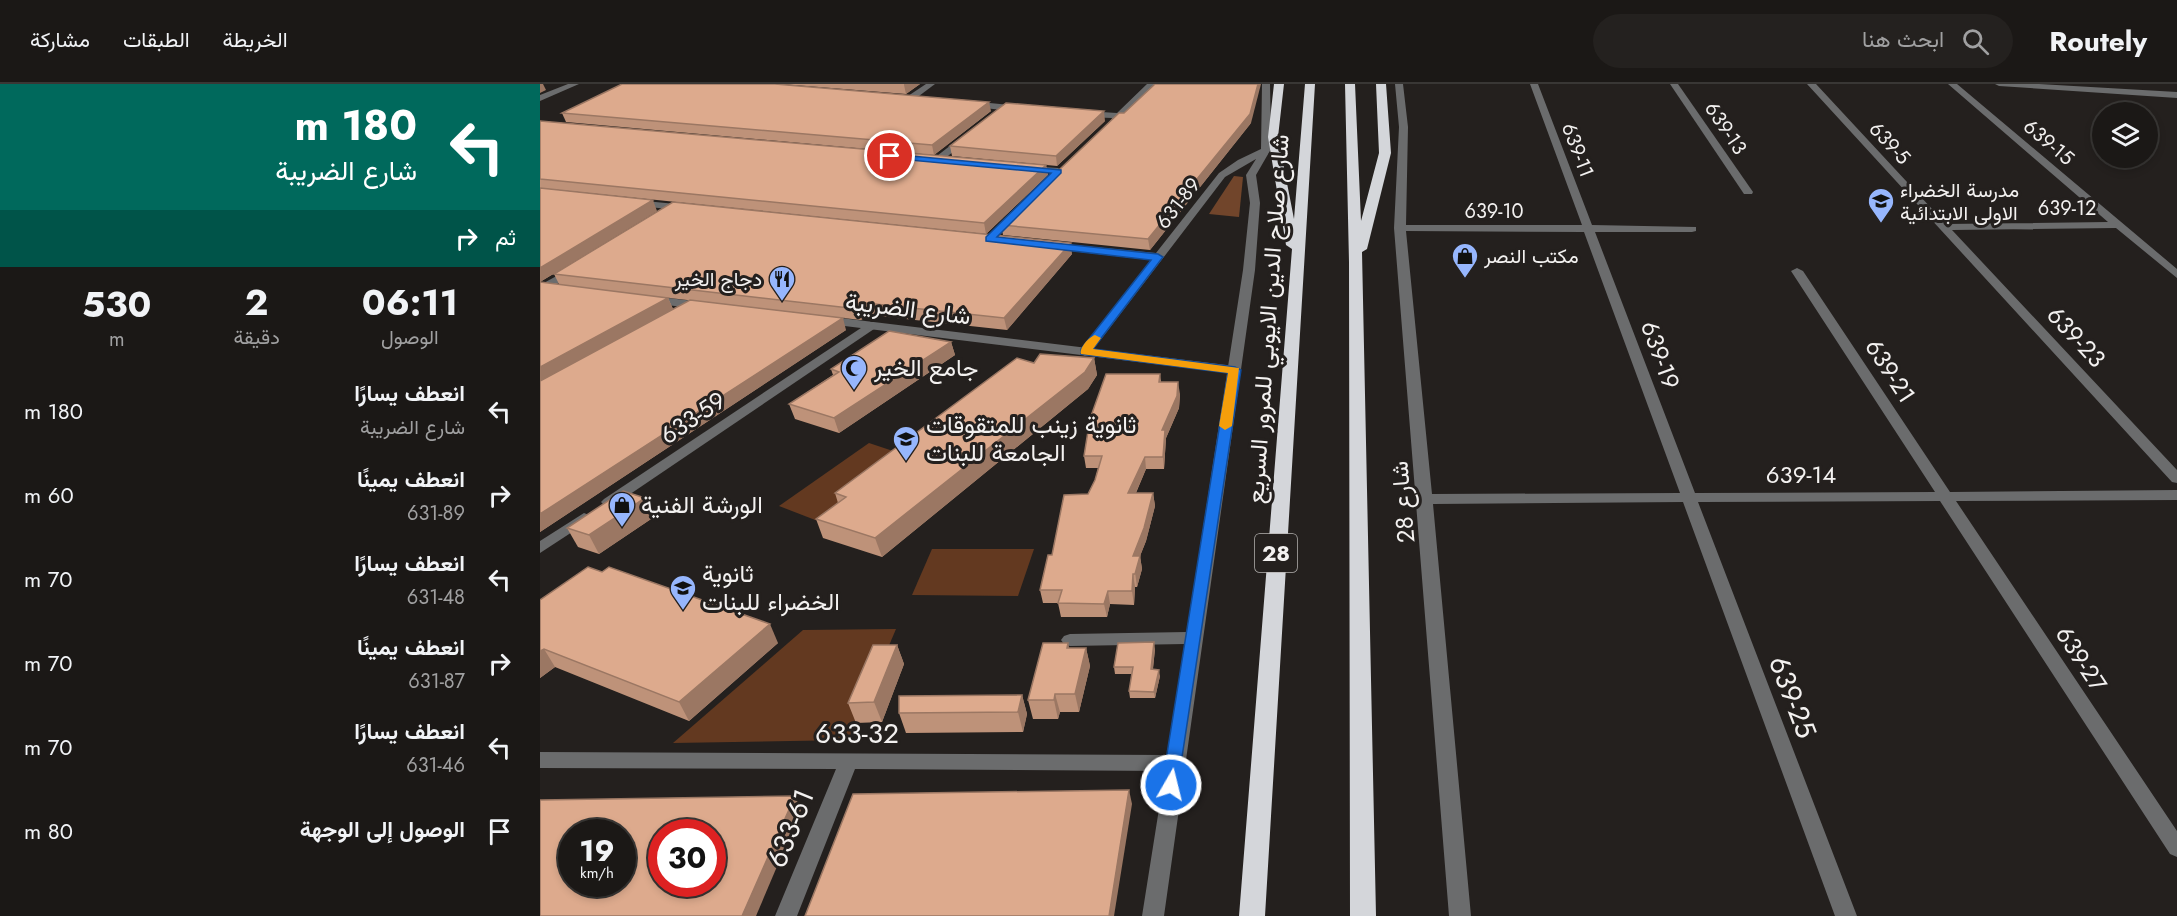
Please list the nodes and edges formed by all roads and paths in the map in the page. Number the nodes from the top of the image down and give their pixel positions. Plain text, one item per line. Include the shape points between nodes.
1 (575, 84) edge
2 (931, 84) edge
3 (1152, 84) edge
4 (1266, 84) edge
5 (1279, 84) edge
6 (1310, 84) edge
7 (1350, 84) edge
8 (1381, 84) edge
9 (1399, 84) edge
10 (1534, 84) edge
11 (1674, 84) edge
12 (1811, 84) edge
13 (1952, 84) edge
14 (1999, 84) edge
15 (2177, 95) edge
16 (540, 98) edge
17 (897, 99) edge
18 (908, 100) junction
19 (930, 101) edge
20 (962, 104) edge
21 (1005, 107) junction
22 (1027, 109) edge
23 (1073, 113) edge
24 (996, 114) edge
25 (1119, 117) junction
26 (979, 127) edge
27 (1101, 132) edge
28 (1270, 143) junction
29 (925, 159) edge
30 (936, 160) junction
31 (947, 162) edge
32 (1066, 164) edge
33 (1014, 168) edge
34 (1748, 192) dead end
35 (618, 201) edge
36 (674, 207) junction
37 (697, 209) edge
38 (1020, 209) edge
39 (654, 219) edge
40 (2119, 225) junction
41 (1943, 227) junction
42 (1399, 228) junction
43 (1589, 229) junction
44 (1692, 229) dead end
45 (978, 238) edge
46 (1046, 245) edge
47 (1158, 257) junction
48 (1296, 262) junction
49 (1356, 262) junction
50 (584, 263) edge
51 (1797, 271) dead end
52 (2177, 275) edge
53 (542, 288) edge
54 (566, 291) edge
55 (635, 298) edge
56 (692, 305) junction
57 (716, 308) edge
58 (672, 316) edge
59 (811, 319) edge
60 (870, 326) junction
61 (1085, 352) junction
62 (1235, 370) junction
63 (2177, 479) edge
64 (2177, 495) edge
65 (1945, 496) junction
66 (1689, 498) junction
67 (1426, 500) junction
68 (540, 548) edge
69 (1193, 638) junction
70 (1070, 640) dead end
71 (540, 760) edge
72 (848, 762) junction
73 (1174, 763) junction
74 (2177, 848) edge
75 (786, 916) edge
76 (1153, 916) edge
77 (1252, 916) edge
78 (1363, 916) edge
79 (1460, 916) edge
80 (1846, 916) edge

1 - 16 street
2 - 18 street
3 - 25 street
4 - 28 street
5 - 28 highway
6 - 48 highway, شارع صلاح الدين الايوبي للمرور السريع / 28
7 - 49 highway
8 - 49 highway via 1384,153
9 - 42 street, شارع 28 via 1404,129
10 - 43 street, 639-11
11 - 34 street, 639-13
12 - 41 street, 639-5
13 - 40 street, 639-15
14 - 15 street
17 - 18 street
18 - 19 street
20 - 21 street
21 - 22 street
21 - 24 street
23 - 25 street
25 - 27 street
26 - 30 street
28 - 47 street, 631-89 via 1222,175
28 - 48 highway
28 - 62 street via 1251,175 1255,203
29 - 30 street
30 - 31 street
32 - 33 street via 1054,175
35 - 36 street
36 - 37 street
36 - 39 street
38 - 45 street via 995,240
40 - 41 street, 639-12
40 - 52 street, 639-15
41 - 63 street, 639-23
42 - 43 street, 639-10
42 - 67 street, شارع 28
43 - 44 street, 639-10
43 - 66 street, 639-19
46 - 47 street
47 - 61 street, 631-89
48 - 77 highway, شارع صلاح الدين الايوبي للمرور السريع / 28
49 - 78 highway
50 - 53 street
51 - 65 street, 639-21
53 - 54 street
55 - 56 street
56 - 57 street
56 - 58 street
59 - 60 street, شارع الضريبة
60 - 61 street, شارع الضريبة
60 - 68 street, 633-59
61 - 62 street, شارع الضريبة
62 - 69 street
64 - 65 street, 639-14
65 - 66 street, 639-14
65 - 74 street, 639-27
66 - 67 street, 639-14
66 - 80 street, 639-25
67 - 79 street, شارع 28
69 - 70 street
69 - 73 street
71 - 72 street, 633-32
72 - 73 street, 633-32
72 - 75 street, 633-61
73 - 76 street

